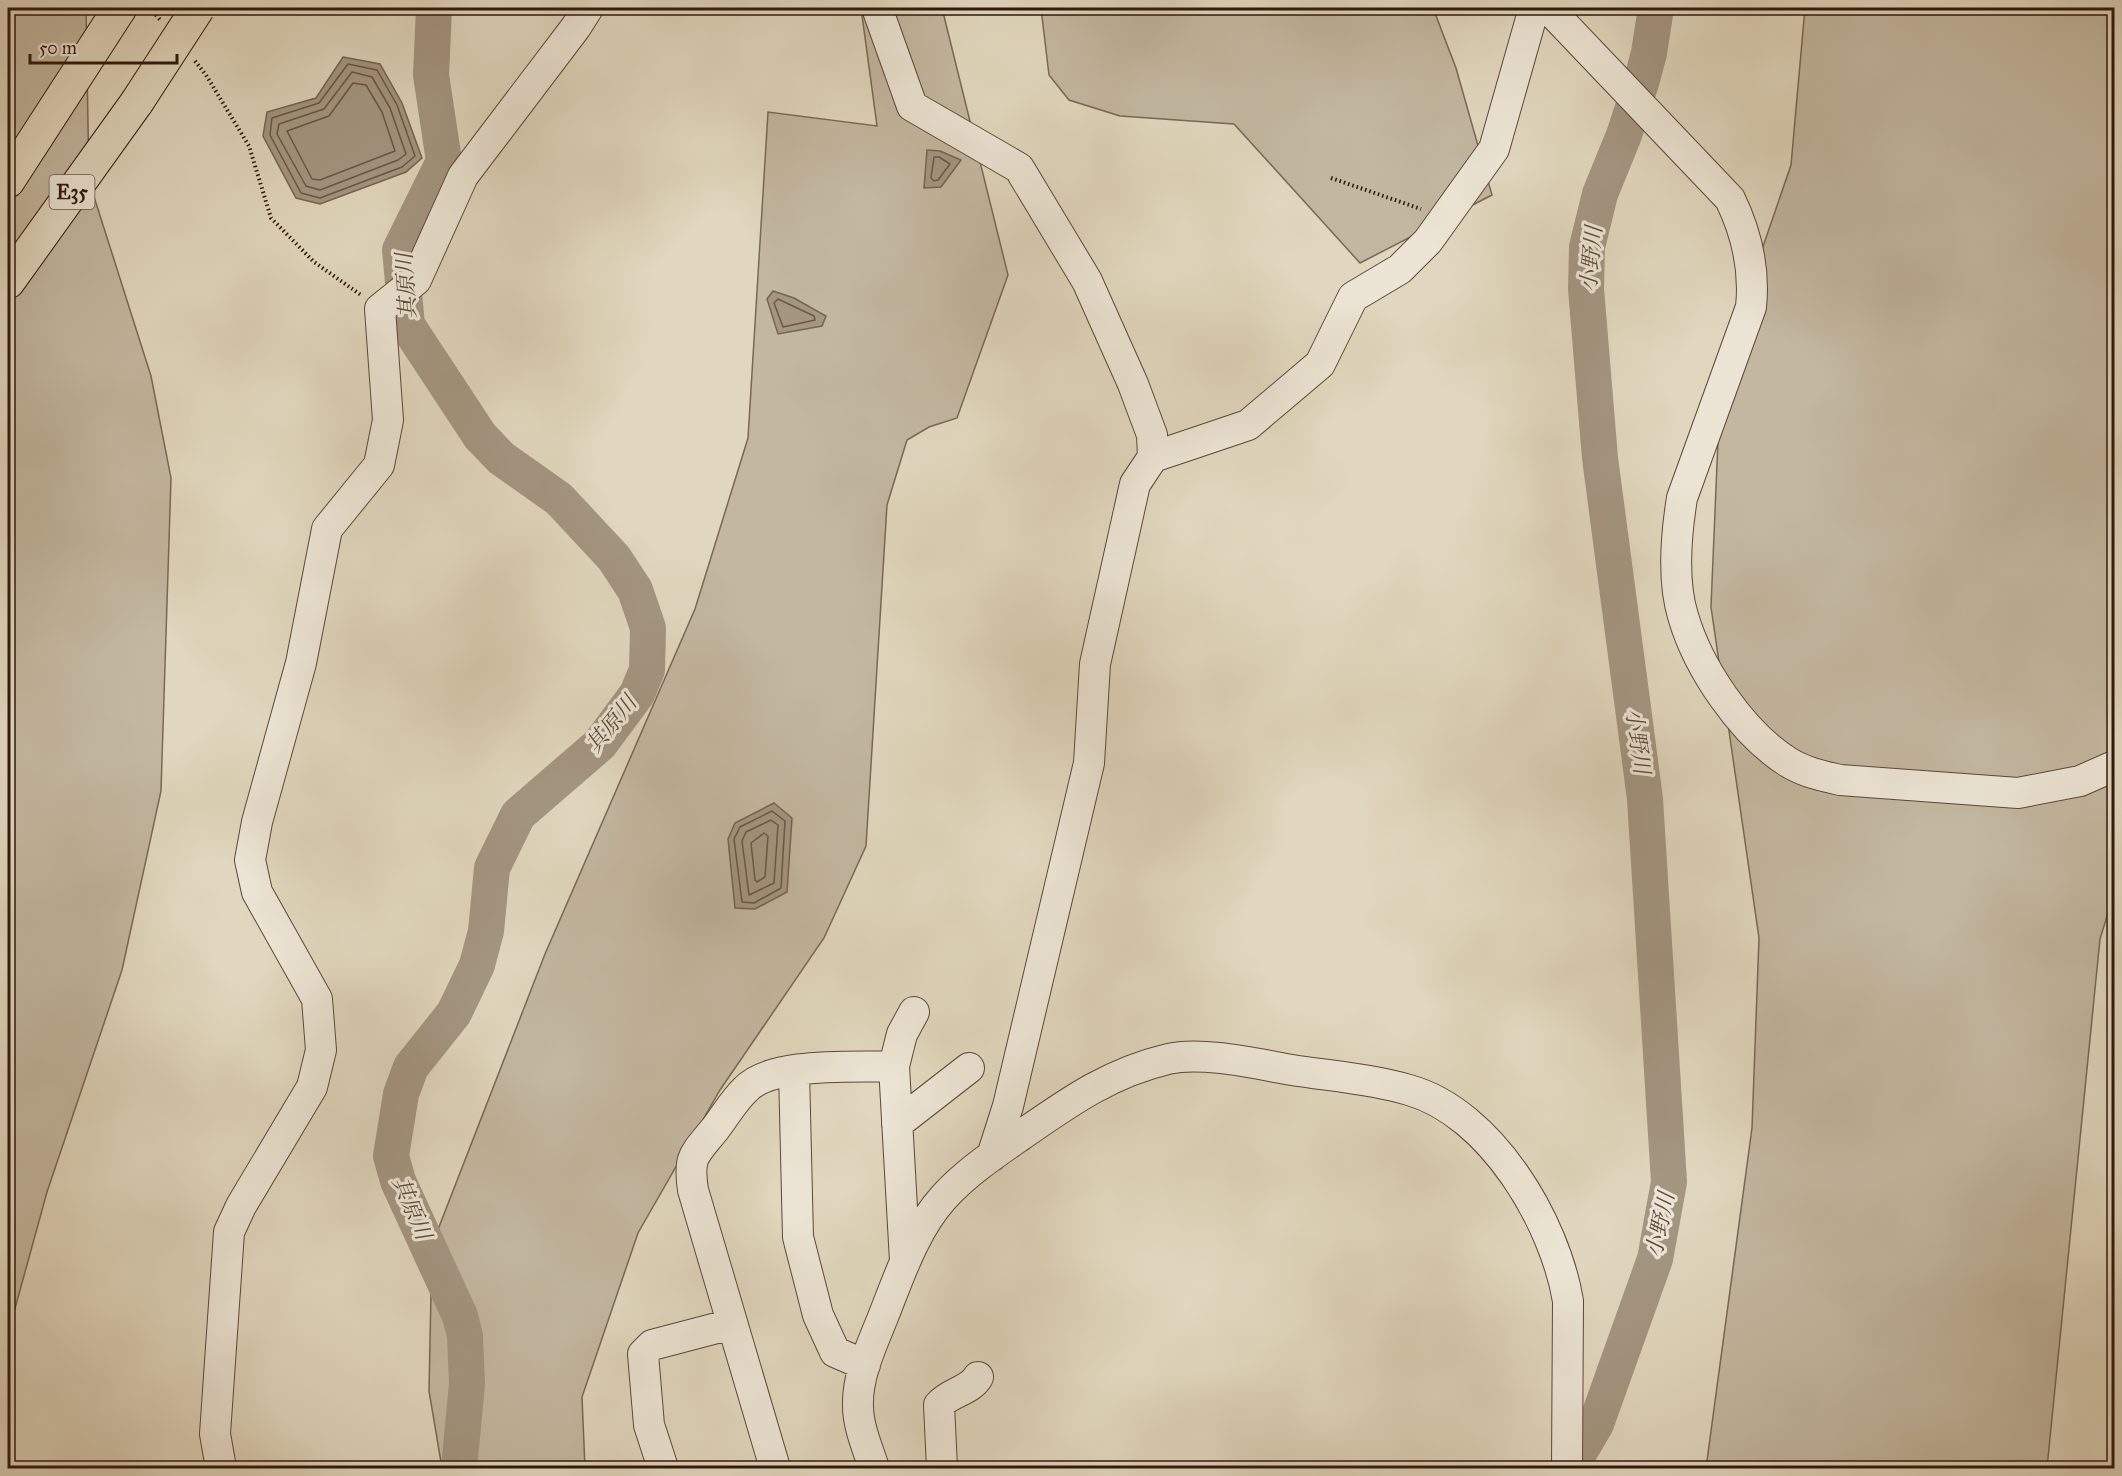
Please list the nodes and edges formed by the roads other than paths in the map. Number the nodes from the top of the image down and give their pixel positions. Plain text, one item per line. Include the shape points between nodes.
1 (198, 8) edge
2 (588, 8) edge
3 (877, 8) edge
4 (1534, 8) edge
5 (1548, 8) edge
6 (118, 11) edge
7 (8, 181) edge
8 (8, 282) edge
9 (1153, 457) junction
10 (2115, 766) edge
11 (914, 1012) dead end
12 (894, 1066) junction
13 (969, 1068) dead end
14 (794, 1071) junction
15 (897, 1124) junction
16 (992, 1156) junction
17 (905, 1261) junction
18 (732, 1324) junction
19 (865, 1365) junction
20 (978, 1377) dead end
21 (221, 1468) edge
22 (663, 1468) edge
23 (775, 1468) edge
24 (874, 1468) edge
25 (942, 1468) edge
26 (1567, 1468) edge

1 - 8 highway, E35, bridge via 137,102
2 - 21 street via 463,176 416,280 380,309 388,420 379,465 327,529 301,663 250,860 256,892 317,999 321,1050 312,1087 229,1232 215,1434
3 - 9 street via 912,106 1019,168 1087,281 1133,384 1152,435
4 - 9 street via 1494,149 1446,218 1400,269 1353,297 1320,364 1248,425
5 - 10 street via 1730,200 1749,249 1751,307 1682,498 1678,525 1678,581 1683,616 1698,652 1733,710 1760,742 1789,763 1840,780 2018,793 2080,781
6 - 7 highway, E35
9 - 16 street via 1135,484 1095,664 1089,763 1008,1106
11 - 12 street via 902,1034
12 - 14 street
12 - 15 street
13 - 15 street
14 - 18 street via 760,1079 746,1088 696,1152 689,1167
14 - 19 street via 798,1237 818,1315 835,1352
15 - 17 street
16 - 17 street via 944,1198
16 - 26 street via 1076,1096 1106,1080 1171,1058 1228,1059 1411,1090 1463,1116 1483,1134 1539,1213 1564,1276 1568,1301
17 - 19 street
18 - 22 street via 652,1345 642,1354 649,1425
18 - 23 street
19 - 24 street via 858,1406
20 - 25 street via 974,1384 947,1396 939,1405

